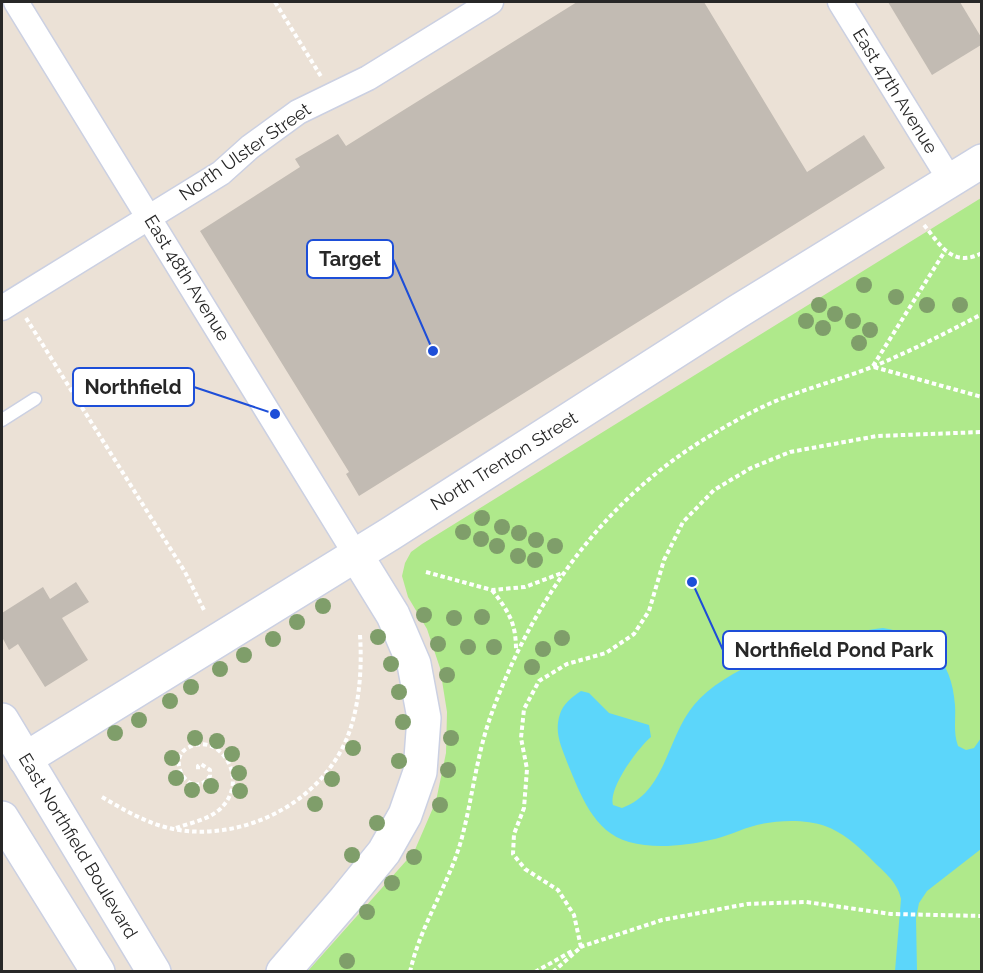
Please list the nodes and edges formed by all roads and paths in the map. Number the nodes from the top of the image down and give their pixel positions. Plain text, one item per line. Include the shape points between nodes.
1 (16, 2) edge
2 (275, 2) edge
3 (491, 2) edge
4 (840, 2) edge
5 (332, 94) junction
6 (981, 161) edge
7 (950, 180) junction
8 (908, 206) junction
9 (149, 217) junction
10 (945, 251) junction
11 (981, 253) edge
12 (8, 304) edge
13 (981, 314) edge
14 (873, 367) junction
15 (981, 397) edge
16 (35, 399) dead end
17 (2, 420) edge
18 (981, 432) edge
19 (356, 555) junction
20 (426, 572) dead end
21 (562, 573) junction
22 (492, 590) junction
23 (205, 612) dead end
24 (360, 635) dead end
25 (516, 651) junction
26 (2, 720) edge
27 (25, 759) junction
28 (198, 770) dead end
29 (102, 797) dead end
30 (2, 818) edge
31 (172, 829) junction
32 (981, 916) edge
33 (581, 947) junction
34 (98, 972) edge
35 (154, 972) edge
36 (283, 972) edge
37 (410, 972) edge
38 (535, 972) edge
39 (553, 972) edge

1 - 9 street, East 48th Avenue
2 - 5 path
3 - 5 street, North Ulster Street via 368,78
4 - 7 street, East 47th Avenue
5 - 9 street, North Ulster Street via 298,112 221,172
6 - 7 street, North Trenton Street
7 - 8 street, North Trenton Street
8 - 10 path
8 - 19 street, North Trenton Street
9 - 12 street, North Ulster Street
9 - 19 street, East 48th Avenue
10 - 11 path via 967,257
10 - 14 path
12 - 23 path via 185,572
13 - 14 path
14 - 15 path
14 - 21 path via 771,403 664,465 618,508
16 - 17 lane
18 - 33 path via 877,436 790,452 751,468 714,490 683,522 664,560 649,611 634,634 606,653 567,664 539,681 524,708 521,738 527,769 524,808 514,834 513,854 525,869 558,890 574,915
19 - 27 street, North Trenton Street
19 - 36 street via 393,615 414,664 424,718 420,772 405,814 384,852
20 - 22 path
21 - 22 path via 525,587
21 - 25 path
22 - 25 path via 510,614 516,631
24 - 31 path via 356,702 349,731 318,781 275,814 252,824 225,831
25 - 37 path via 486,731 461,842 419,938
26 - 27 street, East Northfield Boulevard
27 - 35 street, East Northfield Boulevard
28 - 31 path via 201,764 210,770 207,781 201,785 185,780 180,772 181,754 195,745 216,749 231,767 232,792 207,817
29 - 31 path
30 - 34 street
32 - 33 path via 891,914 806,902 747,904 662,920
33 - 38 path
33 - 39 path

